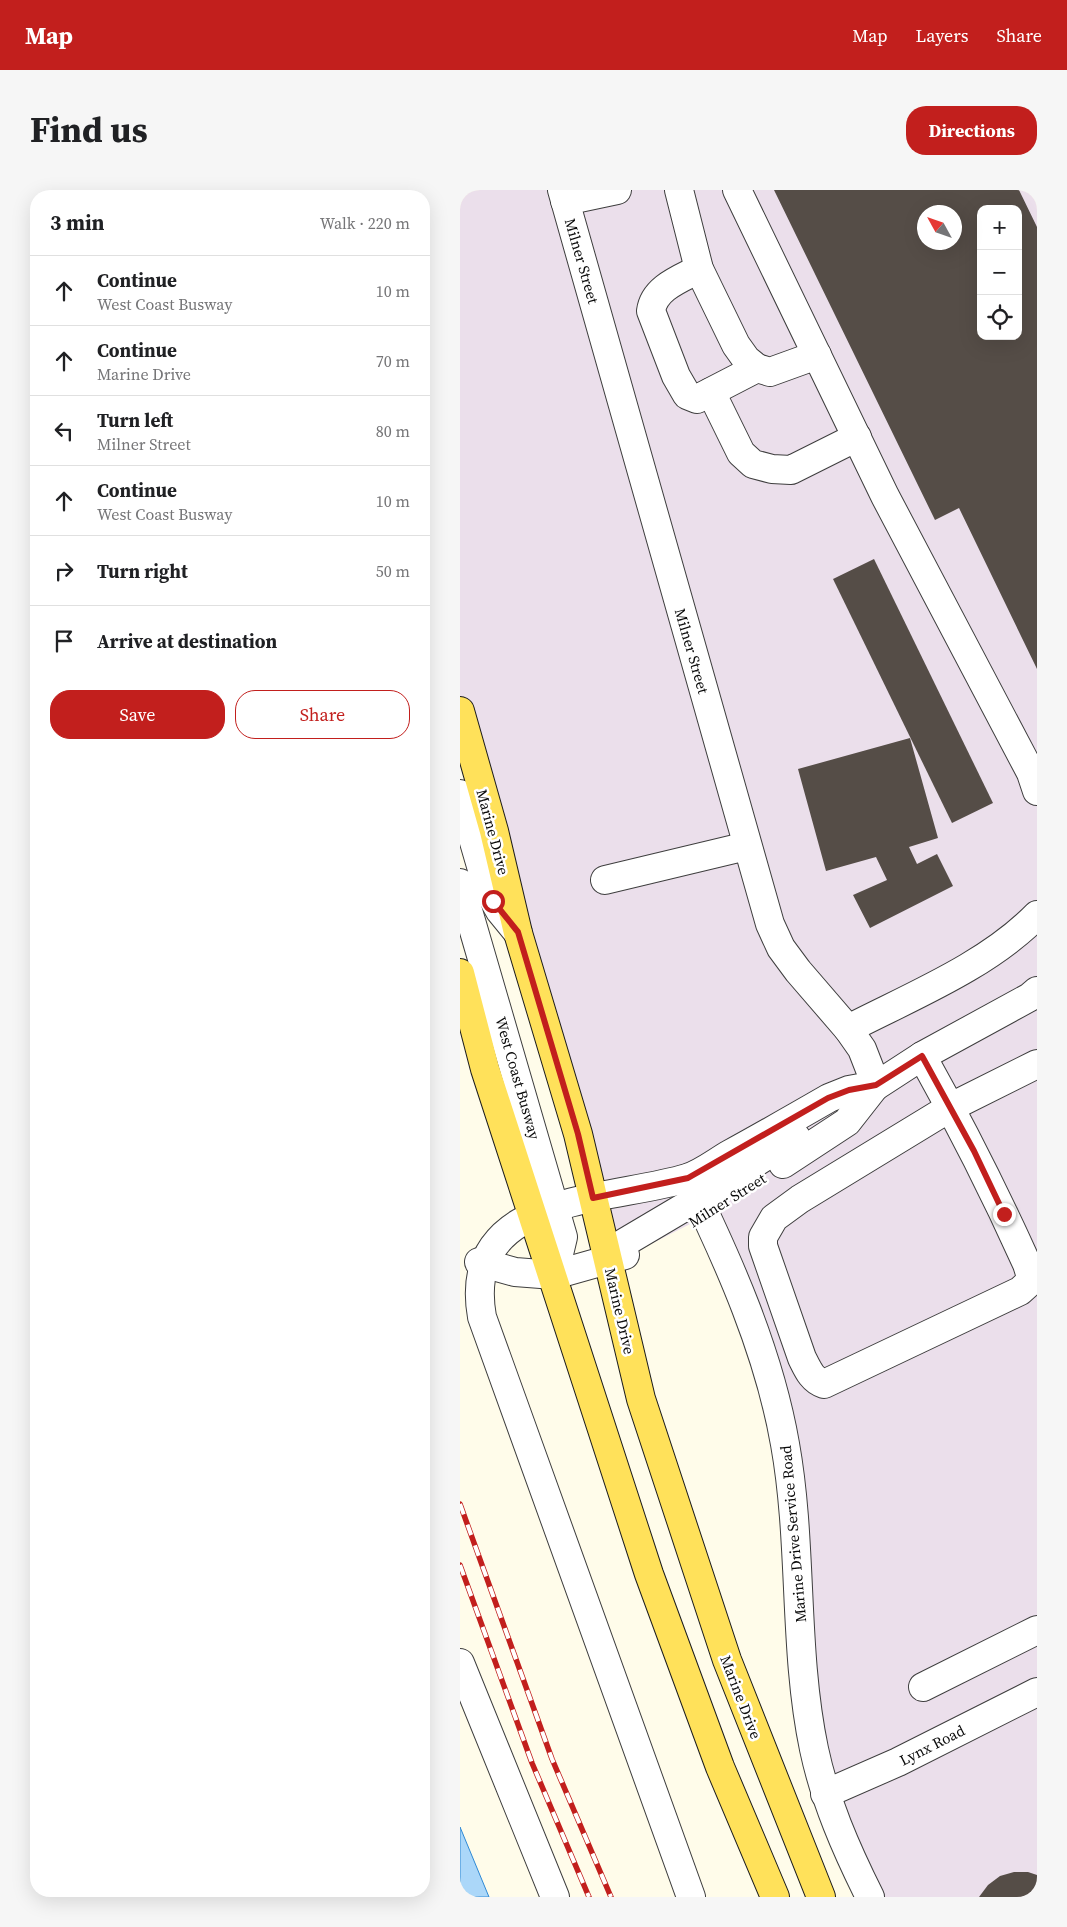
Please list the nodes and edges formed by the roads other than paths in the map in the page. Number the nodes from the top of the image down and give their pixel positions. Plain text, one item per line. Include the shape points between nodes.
1 (617, 190) edge
2 (678, 190) edge
3 (737, 190) edge
4 (564, 195) edge
5 (699, 269) junction
6 (817, 355) junction
7 (758, 368) junction
8 (712, 392) junction
9 (857, 437) junction
10 (460, 712) edge
11 (1037, 791) edge
12 (460, 794) edge
13 (747, 846) junction
14 (605, 880) dead end
15 (460, 883) edge
16 (1037, 915) edge
17 (518, 932) junction
18 (460, 974) edge
19 (1037, 991) edge
20 (848, 1029) junction
21 (922, 1056) junction
22 (1037, 1064) edge
23 (876, 1085) junction
24 (951, 1107) junction
25 (593, 1198) junction
26 (698, 1198) junction
27 (544, 1209) junction
28 (608, 1259) junction
29 (479, 1262) junction
30 (554, 1275) junction
31 (1037, 1630) edge
32 (460, 1663) edge
33 (923, 1688) dead end
34 (1037, 1692) edge
35 (826, 1794) junction
36 (555, 1897) edge
37 (691, 1897) edge
38 (774, 1897) edge
39 (821, 1897) edge
40 (870, 1897) edge

1 - 4 street
2 - 5 street
3 - 6 street
4 - 13 street, Milner Street
5 - 7 street via 736,345
5 - 8 street via 658,294 651,310 676,376 687,395 697,400
6 - 7 street via 770,372
6 - 9 street
7 - 8 street
8 - 9 street via 741,453 753,464 791,470
9 - 11 street
10 - 17 main road, Marine Drive
12 - 17 street via 488,890
13 - 14 street
13 - 20 street, Milner Street via 770,924 781,948
15 - 27 street, West Coast Busway
16 - 20 street via 990,955
17 - 25 main road, Marine Drive via 578,1134
18 - 27 main road via 485,1069
19 - 21 street
20 - 23 street, Milner Street via 862,1050
21 - 23 street
21 - 24 street
22 - 24 street
23 - 26 street, Milner Street via 828,1098
23 - 26 street, Milner Street via 847,1122
24 - 24 street via 1004,1214 1032,1280 1020,1291 824,1384 818,1382 802,1358 765,1256 763,1236 774,1218 800,1199
25 - 26 street, Milner Street
25 - 27 street, Milner Street
25 - 28 main road, Marine Drive
26 - 28 street, Milner Street via 645,1247
26 - 35 street, Marine Drive Service Road via 744,1302 785,1444 808,1714
27 - 29 street via 498,1235
27 - 30 main road
28 - 30 street, Milner Street
28 - 39 main road, Marine Drive via 641,1399 695,1568 727,1660
29 - 30 street via 515,1272
29 - 37 street via 476,1286 482,1317
30 - 38 main road via 649,1574 720,1767
31 - 33 street
32 - 36 street
34 - 35 street, Lynx Road via 898,1762
35 - 40 street, Marine Drive Service Road via 836,1825

